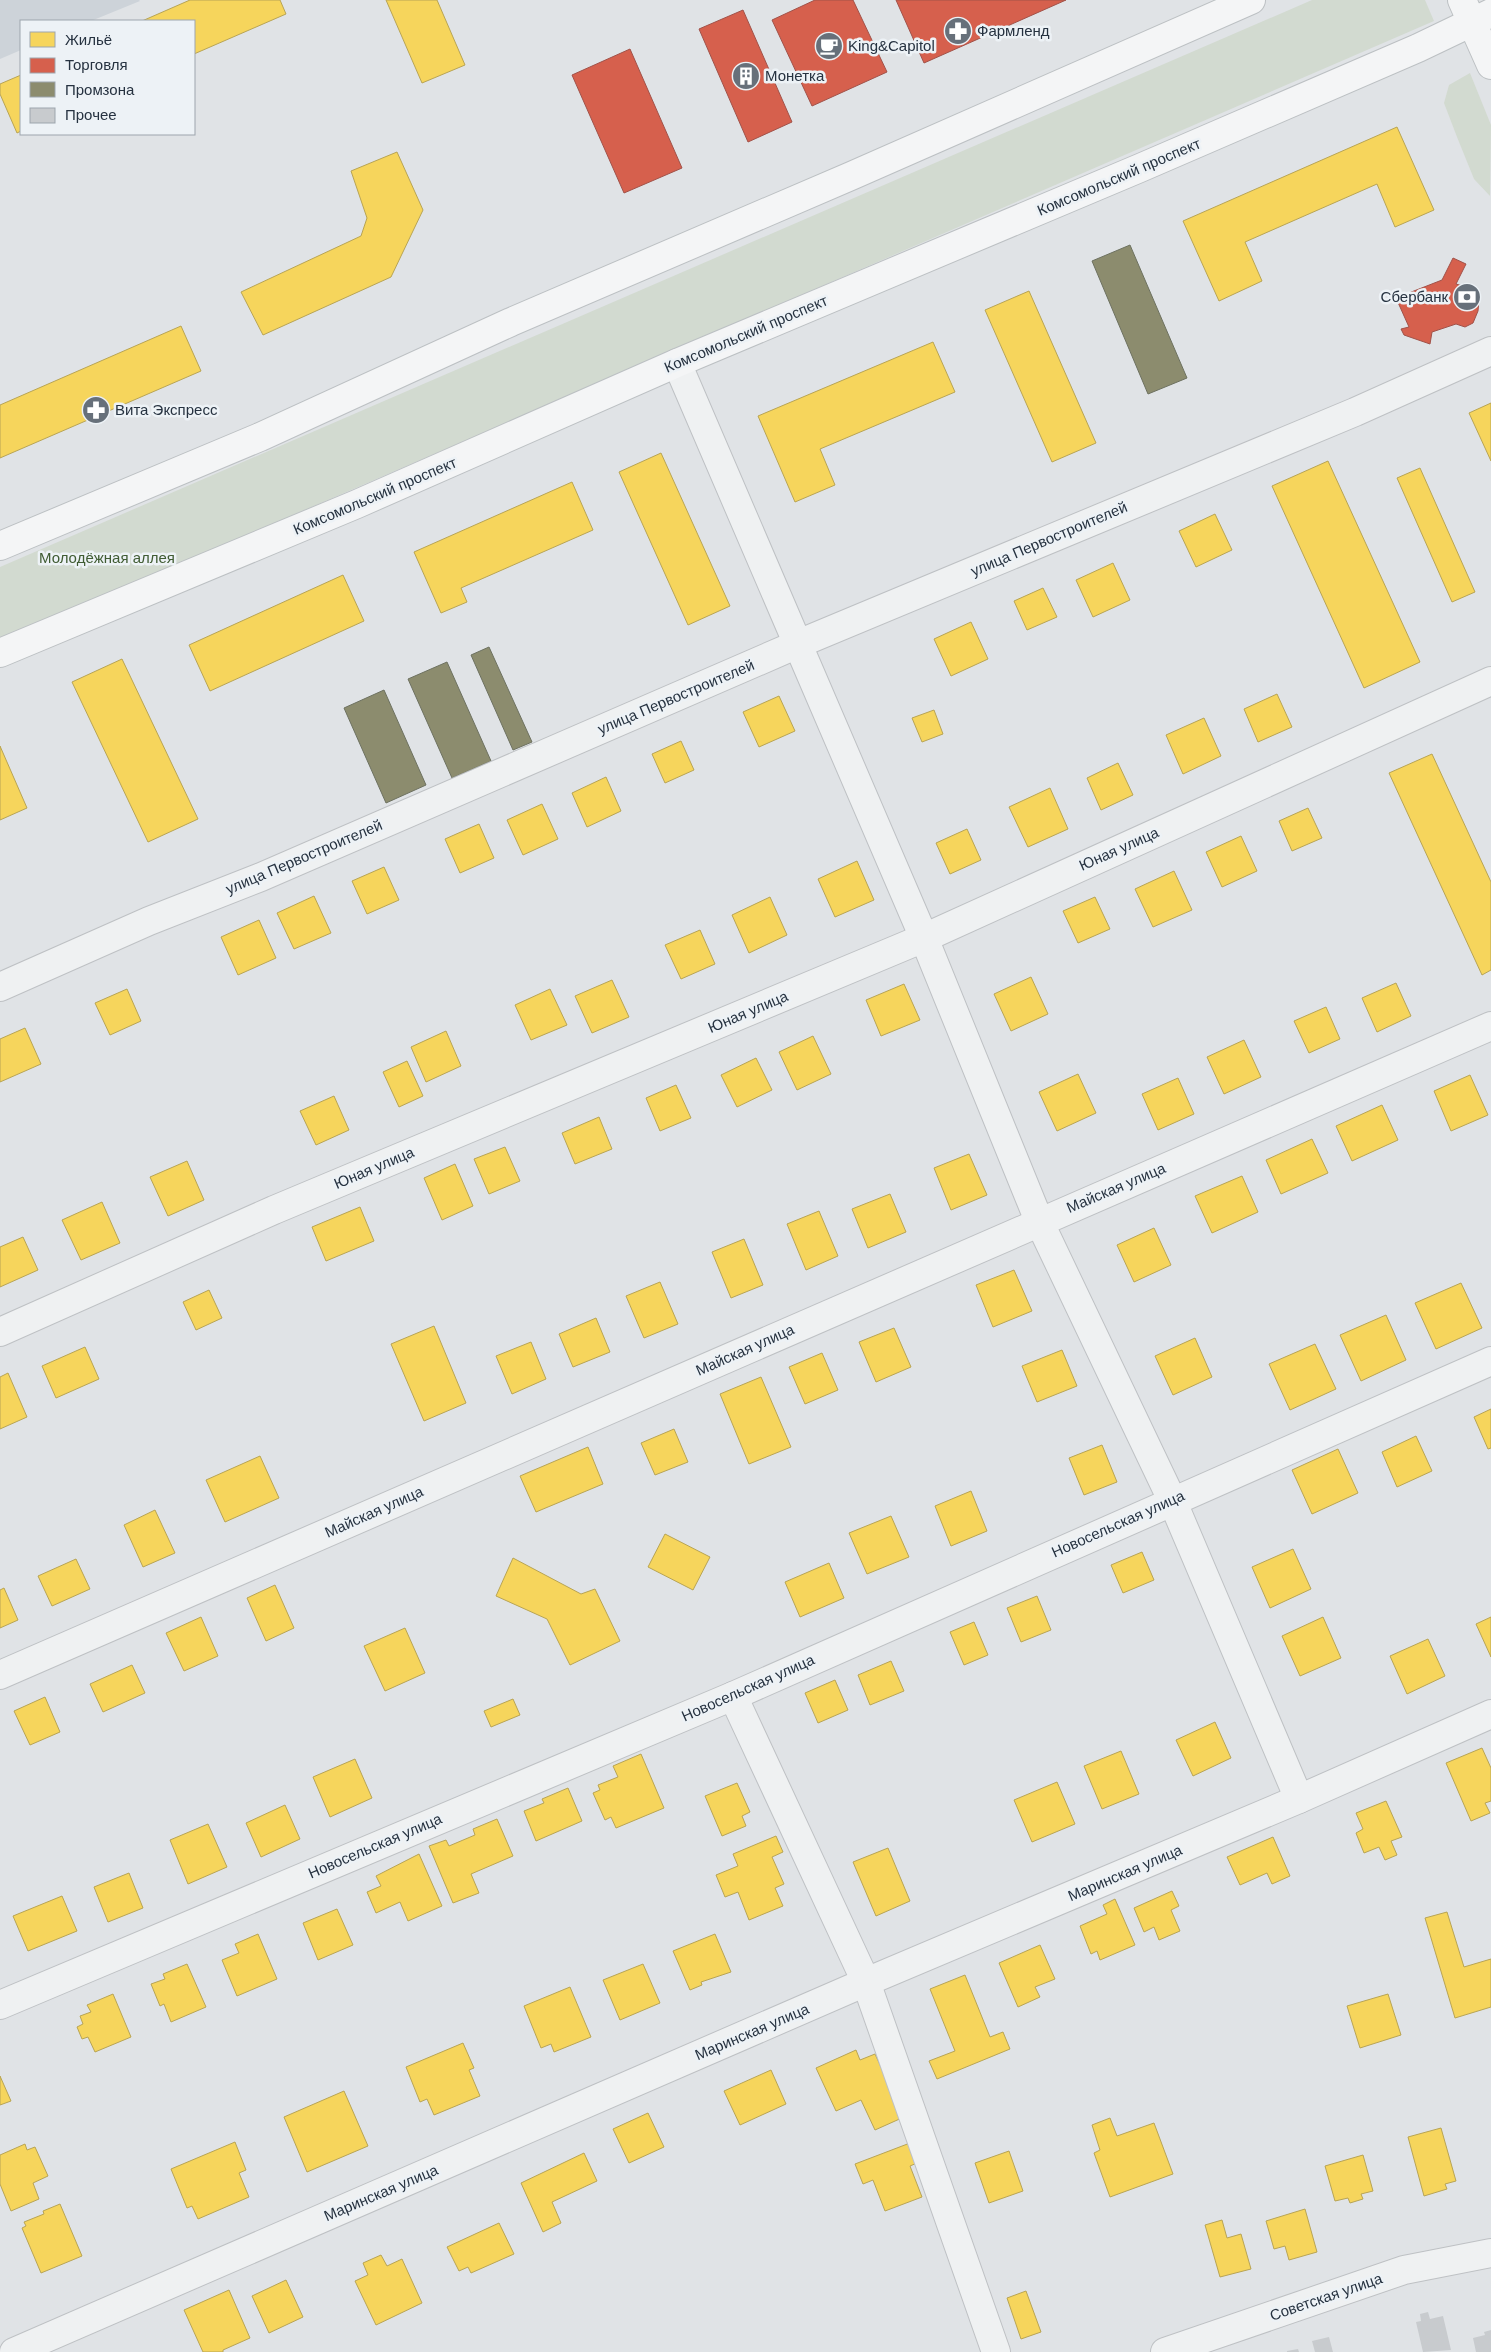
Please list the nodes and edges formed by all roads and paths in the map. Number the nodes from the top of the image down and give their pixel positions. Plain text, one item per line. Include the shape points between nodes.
1 (1251, 0) edge
2 (1475, 12) edge
3 (1491, 65) edge
4 (1491, 351) edge
5 (677, 363) junction
6 (0, 546) edge
7 (798, 644) junction
8 (0, 653) edge
9 (1491, 681) edge
10 (924, 938) junction
11 (0, 987) edge
12 (1491, 1026) edge
13 (1039, 1222) junction
14 (0, 1332) edge
15 (1491, 1361) edge
16 (1172, 1500) junction
17 (0, 1675) edge
18 (732, 1696) junction
19 (1491, 1714) edge
20 (1299, 1799) junction
21 (866, 1982) junction
22 (0, 2005) edge
23 (1491, 2253) edge
24 (14, 2352) edge
25 (996, 2352) edge
26 (1165, 2352) edge

1 - 6 main road via 511,322 260,437
2 - 3 main road
2 - 5 main road, Комсомольский проспект via 1140,168
4 - 7 street, улица Первостроителей via 1355,412
5 - 7 street
5 - 8 main road, Комсомольский проспект via 357,504
7 - 10 street
7 - 11 street, улица Первостроителей
9 - 10 street, Юная улица
10 - 13 street
10 - 14 street, Юная улица via 274,1210
12 - 13 street, Майская улица
13 - 16 street
13 - 17 street, Майская улица
15 - 16 street, Новосельская улица
16 - 18 street, Новосельская улица
16 - 20 street
18 - 21 street
18 - 22 street, Новосельская улица
19 - 20 street, Маринская улица
20 - 21 street, Маринская улица
21 - 24 street, Маринская улица
21 - 25 street
23 - 26 street, Советская улица via 1404,2270

